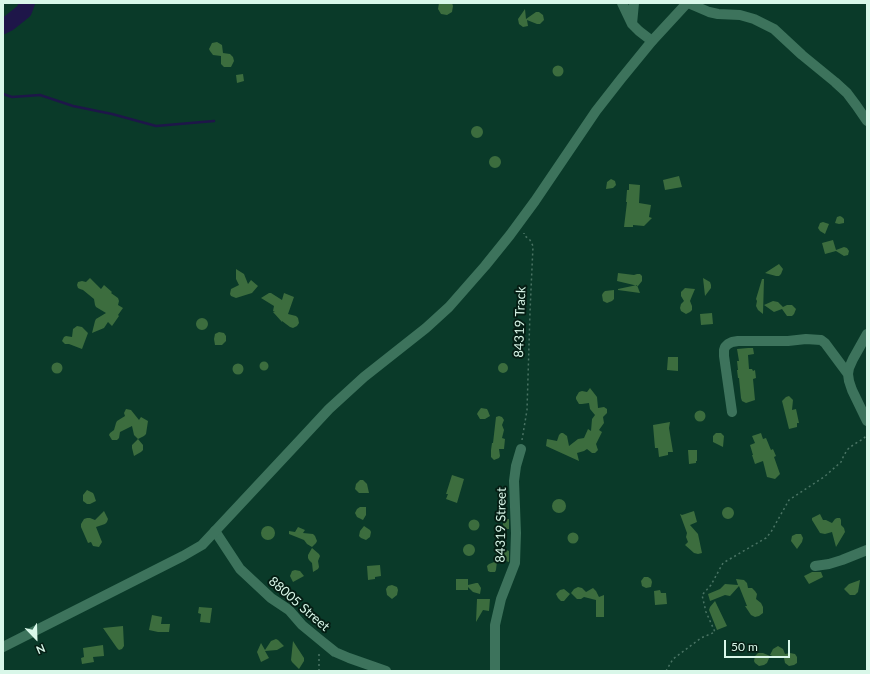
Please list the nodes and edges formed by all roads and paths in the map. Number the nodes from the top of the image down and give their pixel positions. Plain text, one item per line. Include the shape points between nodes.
1 (622, 3) edge
2 (634, 3) edge
3 (687, 3) edge
4 (632, 24) junction
5 (652, 41) junction
6 (867, 121) edge
7 (524, 229) dead end
8 (867, 334) edge
9 (848, 374) junction
10 (732, 412) dead end
11 (867, 421) edge
12 (867, 435) edge
13 (520, 449) joint
14 (215, 531) junction
15 (867, 550) edge
16 (816, 566) dead end
17 (319, 639) junction
18 (3, 647) edge
19 (319, 671) edge
20 (386, 671) edge
21 (495, 671) edge
22 (666, 671) edge

1 - 4 street
2 - 4 street
3 - 5 street
3 - 6 street via 709,12 754,18 774,29 847,93
4 - 5 street
5 - 14 street via 596,111 514,229 454,301 329,410
7 - 13 path, 84319 Track via 523,233 533,246 527,410
8 - 9 street
9 - 10 street via 821,340 732,342 724,350
9 - 11 street via 852,390
12 - 22 path via 852,445 841,462 824,477 789,500 766,538 723,563 711,585 702,595 714,632 701,638 673,659
13 - 21 street, 84319 Street via 514,481 515,563 501,599 495,625
14 - 17 street, 88005 Street via 240,569
14 - 18 street via 202,544 183,556
15 - 16 street via 830,564
17 - 19 path
17 - 20 street, 88005 Street via 335,652

